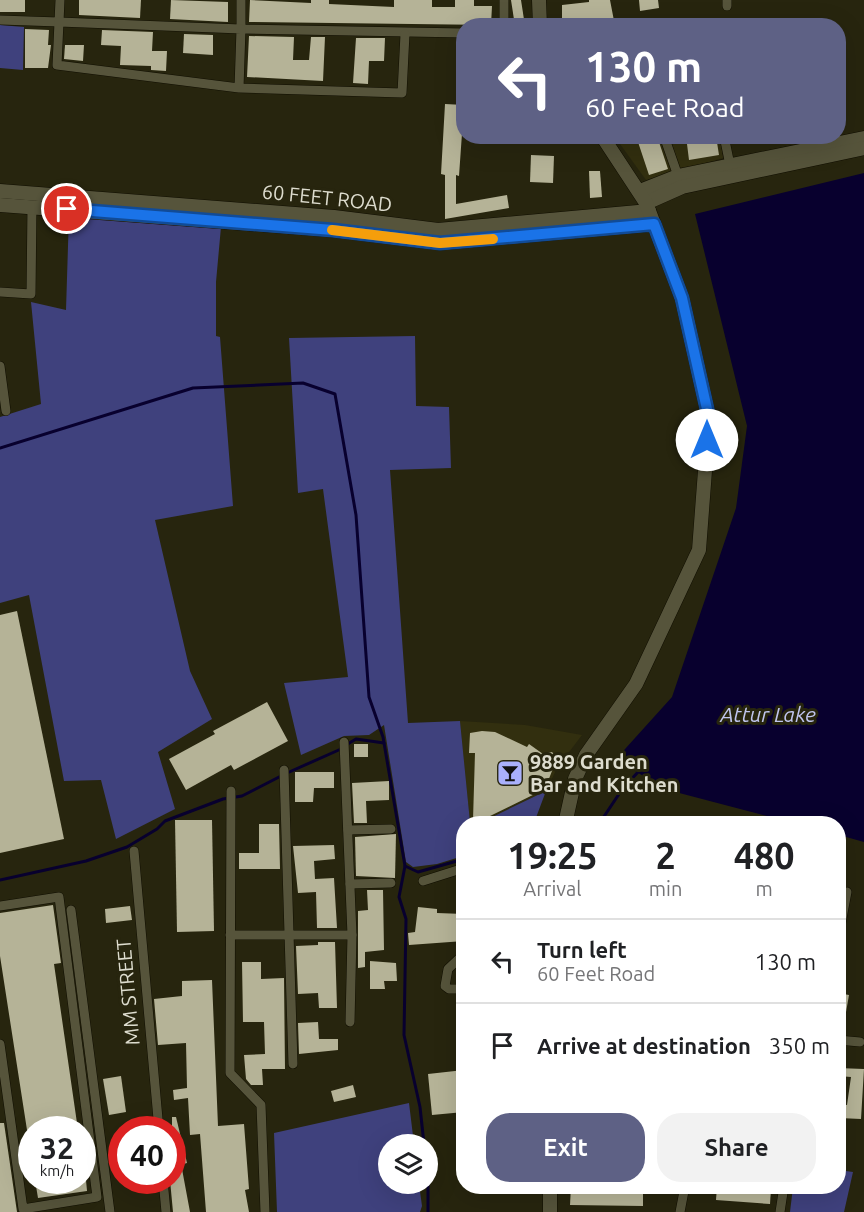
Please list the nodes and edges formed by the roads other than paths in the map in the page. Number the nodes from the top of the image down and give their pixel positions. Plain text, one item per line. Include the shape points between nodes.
1 (60, 0) edge
2 (241, 0) edge
3 (504, 0) edge
4 (538, 0) edge
5 (504, 18) edge
6 (539, 18) edge
7 (0, 20) edge
8 (59, 22) junction
9 (241, 29) junction
10 (456, 33) edge
11 (405, 34) junction
12 (239, 88) junction
13 (864, 138) edge
14 (846, 142) edge
15 (607, 144) edge
16 (667, 144) edge
17 (726, 144) edge
18 (834, 144) edge
19 (864, 148) edge
20 (730, 165) junction
21 (678, 176) junction
22 (0, 191) edge
23 (0, 204) edge
24 (32, 206) junction
25 (647, 207) junction
26 (0, 292) edge
27 (0, 366) edge
28 (6, 411) dead end
29 (344, 742) dead end
30 (284, 770) dead end
31 (231, 791) dead end
32 (567, 816) edge
33 (391, 829) dead end
34 (348, 830) junction
35 (134, 851) dead end
36 (456, 871) edge
37 (423, 881) dead end
38 (391, 883) dead end
39 (350, 884) junction
40 (847, 892) dead end
41 (846, 897) edge
42 (0, 906) edge
43 (71, 909) dead end
44 (230, 935) junction
45 (290, 935) junction
46 (352, 935) junction
47 (456, 962) edge
48 (456, 989) edge
49 (350, 1022) dead end
50 (846, 1041) edge
51 (860, 1042) dead end
52 (0, 1044) edge
53 (293, 1064) dead end
54 (158, 1116) edge
55 (164, 1194) edge
56 (550, 1194) edge
57 (684, 1194) edge
58 (783, 1194) edge
59 (110, 1212) edge
60 (166, 1212) edge
61 (265, 1212) edge
62 (550, 1212) edge
63 (680, 1212) edge
64 (780, 1212) edge

1 - 8 street
2 - 9 street
3 - 5 street
4 - 6 street
7 - 8 street
8 - 9 street
8 - 12 street via 57,65
9 - 11 street
9 - 12 street
10 - 11 street
11 - 12 street via 402,93
13 - 14 street
15 - 25 street
16 - 21 street
17 - 20 street
18 - 20 street
19 - 25 street via 682,187
20 - 21 street
21 - 25 street
22 - 25 street, 60 FEET ROAD via 334,217 438,230
23 - 24 street, 60 FEET ROAD
24 - 25 street, 60 FEET ROAD via 333,230 440,243
24 - 26 street via 31,294
25 - 32 street via 682,298 709,418 699,550 636,684 586,755 575,779
27 - 28 street
29 - 34 street
30 - 45 street
31 - 44 street
33 - 34 street
34 - 39 street
35 - 54 street, MM STREET
36 - 37 street
38 - 39 street
39 - 46 street
40 - 41 street
42 - 52 street via 59,897 97,1197 23,1209
43 - 59 street
44 - 45 street
44 - 61 street via 230,1072 261,1106
45 - 46 street
45 - 53 street
46 - 49 street
47 - 48 street via 448,969 446,986
50 - 51 street
55 - 60 street
56 - 62 street
57 - 63 street
58 - 64 street

